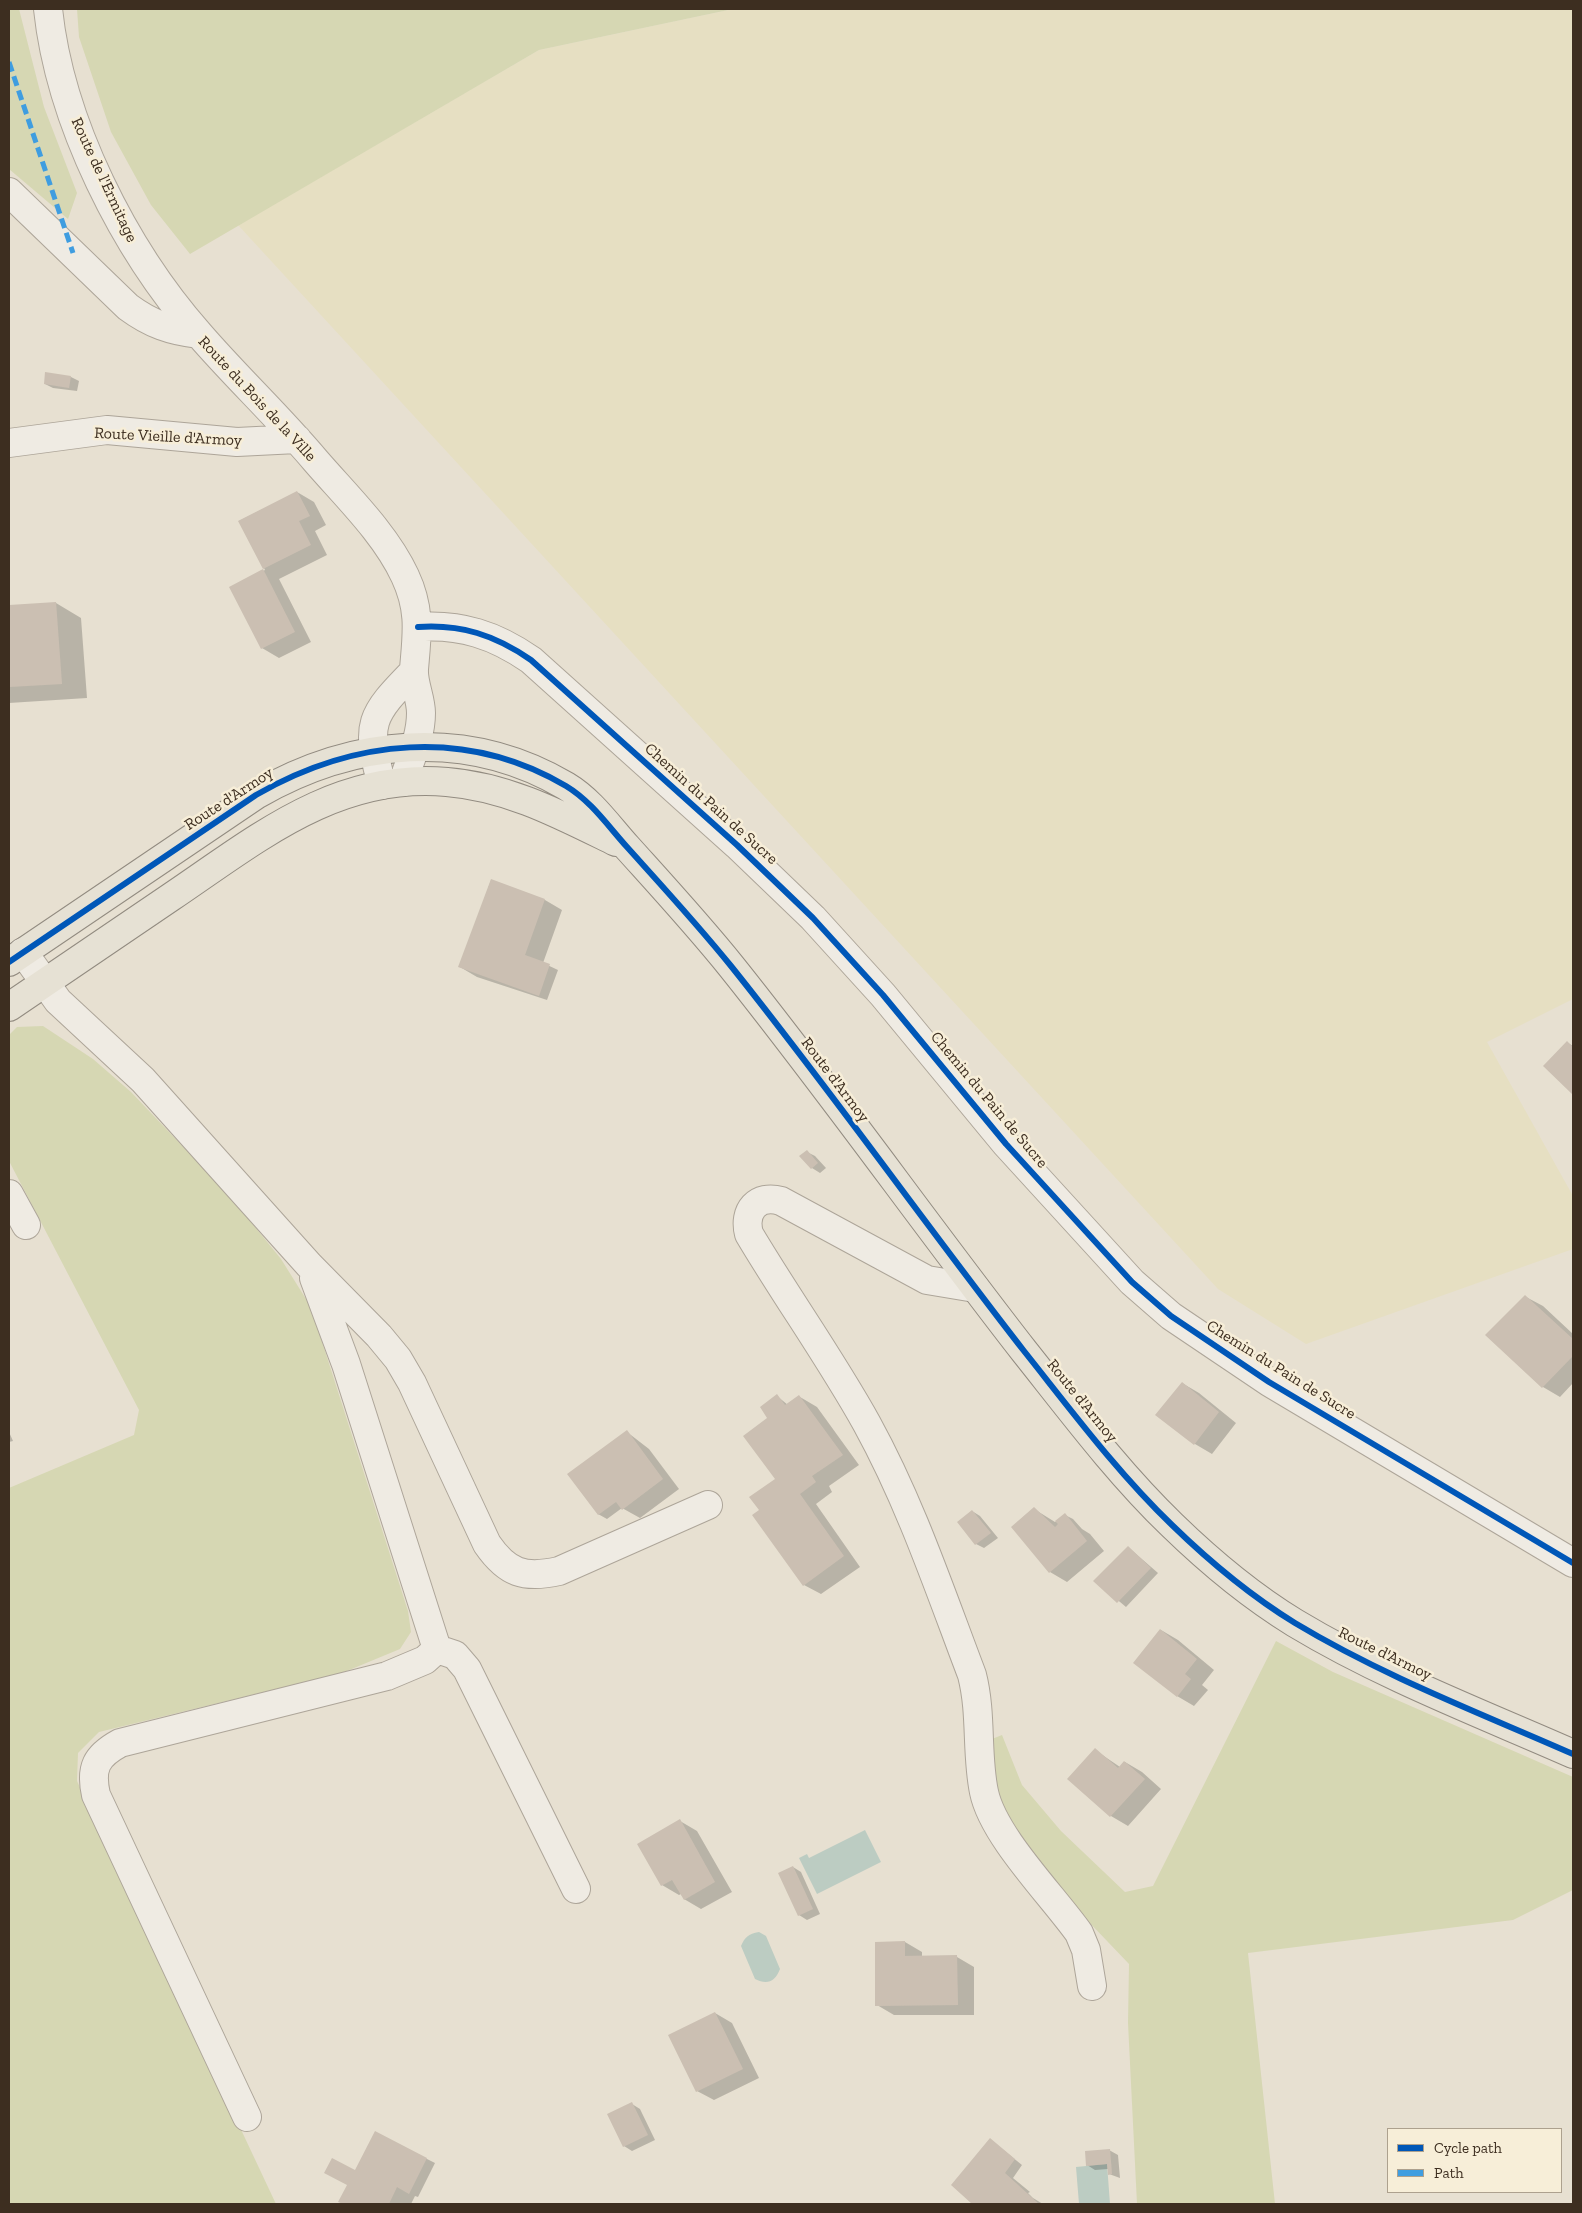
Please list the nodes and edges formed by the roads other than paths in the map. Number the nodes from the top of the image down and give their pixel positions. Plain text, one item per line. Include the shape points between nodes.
1 (48, 9) edge
2 (9, 192) edge
3 (199, 334) junction
4 (297, 439) junction
5 (9, 443) edge
6 (418, 627) junction
7 (414, 671) junction
8 (415, 747) junction
9 (373, 750) junction
10 (392, 783) junction
11 (629, 849) junction
12 (16, 957) edge
13 (44, 983) junction
14 (9, 1007) edge
15 (9, 1194) edge
16 (26, 1225) dead end
17 (309, 1265) junction
18 (975, 1288) junction
19 (708, 1505) dead end
20 (1573, 1564) edge
21 (437, 1649) junction
22 (1573, 1754) edge
23 (576, 1889) dead end
24 (1092, 1986) dead end
25 (247, 2117) dead end

1 - 3 street, Route de l'Ermitage via 60,74 103,186 146,266
2 - 3 street, Route du Bois de la Ville via 144,319 162,328
3 - 4 street, Route du Bois de la Ville
4 - 5 street, Route Vieille d'Armoy via 237,442 107,430
4 - 6 street, Route du Bois de la Ville via 393,554 406,577
6 - 7 street, Route du Bois de la Ville
6 - 20 street, Chemin du Pain de Sucre via 468,630 512,647 531,660 738,845 813,918 883,996 1006,1144 1097,1246 1171,1316 1269,1382
7 - 8 street, Route du Bois de la Ville via 421,712
7 - 9 street via 380,708 373,729
8 - 9 main road, Route d'Armoy
8 - 10 street, Route du Bois de la Ville
8 - 11 main road, Route d'Armoy via 484,754 548,777 576,792
9 - 10 street
9 - 12 main road, Route d'Armoy via 308,768 272,786
10 - 11 main road, Route d'Armoy via 447,782 496,790 546,807
10 - 13 main road, Route d'Armoy via 337,796 282,822
11 - 18 main road, Route d'Armoy via 691,915
12 - 13 street
13 - 14 main road, Route d'Armoy
13 - 17 street via 70,1013 143,1080
15 - 16 street
17 - 19 street via 398,1359 486,1544 499,1562 518,1573 538,1576 559,1571
17 - 21 street via 344,1355
18 - 22 main road, Route d'Armoy via 1130,1480 1171,1524 1218,1566 1292,1621 1332,1644
18 - 24 street via 927,1280 776,1200 761,1200 752,1206 748,1214 749,1234 867,1424 895,1479 972,1676 977,1694 982,1776 988,1807 1004,1836 1079,1933 1086,1950
21 - 23 street via 455,1655 467,1669
21 - 25 street via 418,1664 387,1676 120,1743 106,1750 96,1763 93,1779 96,1795

